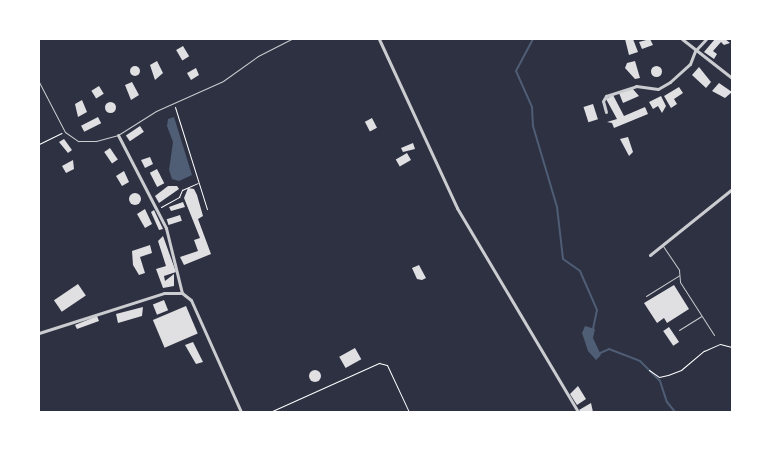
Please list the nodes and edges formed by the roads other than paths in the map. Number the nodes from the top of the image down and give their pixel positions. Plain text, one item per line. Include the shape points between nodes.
1 (292, 39) edge
2 (378, 39) edge
3 (682, 39) edge
4 (706, 39) edge
5 (695, 51) junction
6 (732, 78) edge
7 (39, 82) edge
8 (606, 112) dead end
9 (118, 135) junction
10 (732, 188) edge
11 (663, 245) junction
12 (650, 255) dead end
13 (679, 275) junction
14 (182, 293) junction
15 (646, 296) dead end
16 (702, 316) junction
17 (679, 330) dead end
18 (39, 334) edge
19 (714, 335) road end
20 (241, 412) edge
21 (578, 412) edge

1 - 9 lane via 258,56 224,81 174,103
2 - 21 street via 457,208
3 - 5 street
4 - 5 street
5 - 6 street
5 - 8 street via 682,73 658,89 636,86 606,96 603,101
7 - 9 lane via 65,132 78,141
9 - 14 street via 166,228
10 - 11 street
11 - 12 street
11 - 13 lane
13 - 15 lane
13 - 16 lane via 680,282
14 - 18 street via 164,292
14 - 20 street via 191,300
16 - 17 lane
16 - 19 lane

